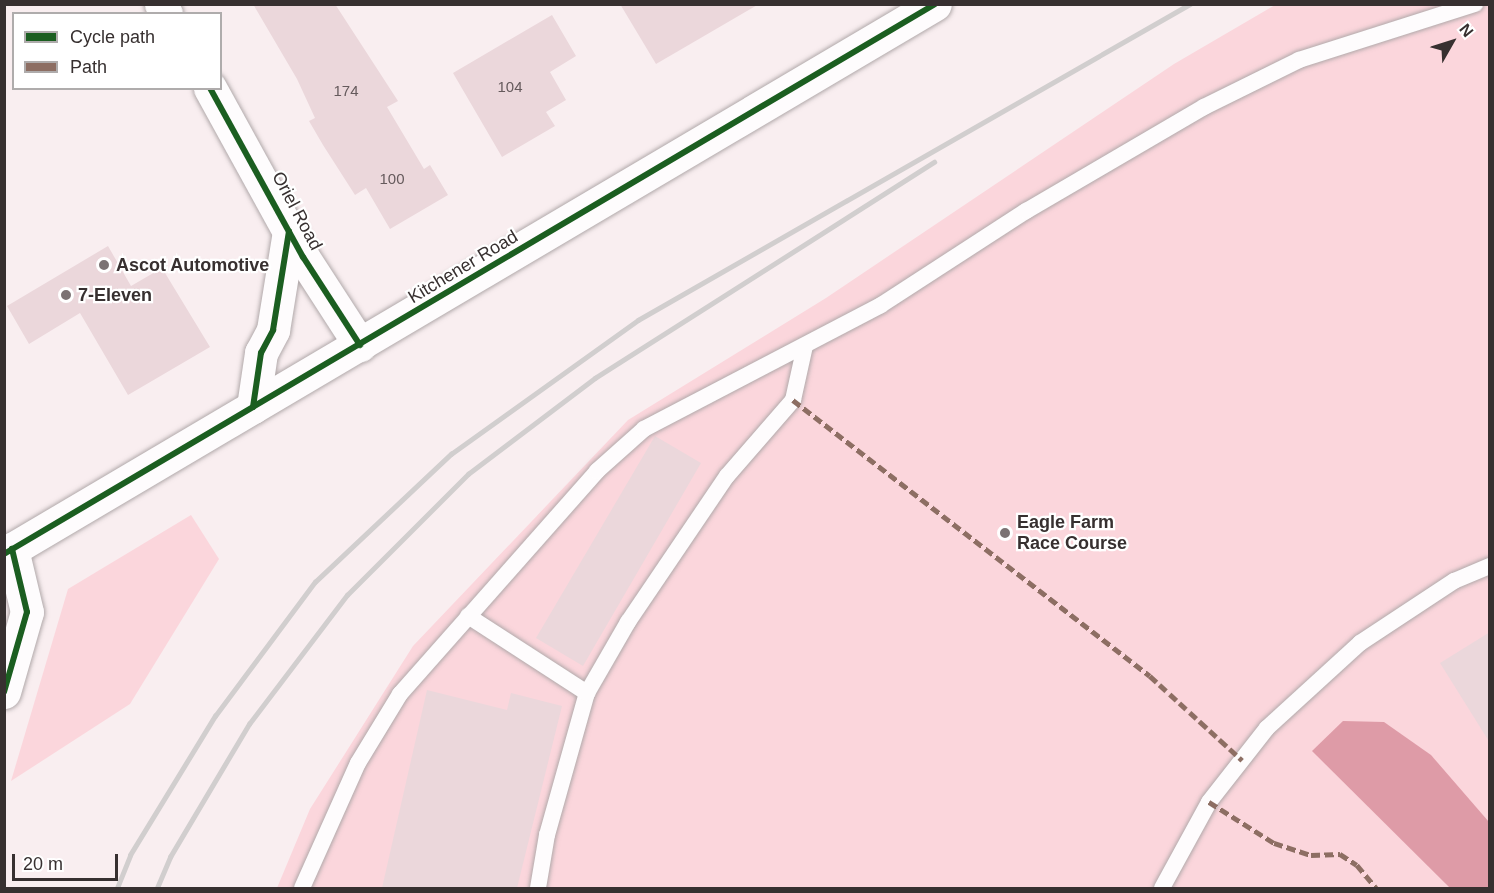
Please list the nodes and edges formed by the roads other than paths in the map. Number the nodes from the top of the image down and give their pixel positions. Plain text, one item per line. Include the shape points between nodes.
1 (935, 4) edge
2 (1475, 4) edge
3 (211, 90) edge
4 (289, 231) junction
5 (360, 345) junction
6 (805, 346) junction
7 (253, 407) junction
8 (8, 551) edge
9 (1490, 566) edge
10 (468, 616) junction
11 (4, 692) edge
12 (587, 693) junction
13 (302, 888) edge
14 (538, 888) edge
15 (1162, 888) edge

1 - 5 main road, Kitchener Road
2 - 6 lane via 1299,60 1204,107 1026,211 881,305
3 - 4 main road, Oriel Road
4 - 5 main road, Oriel Road
4 - 7 main road via 273,330 261,353
5 - 7 main road, Kitchener Road
6 - 10 lane via 644,429 597,471
6 - 12 lane via 793,400 727,476 628,622
7 - 8 main road, Kitchener Road
8 - 11 main road via 27,612
9 - 15 lane via 1454,581 1360,643 1267,728 1209,802
10 - 12 lane
10 - 13 lane via 400,694 358,763
12 - 14 lane via 548,835

